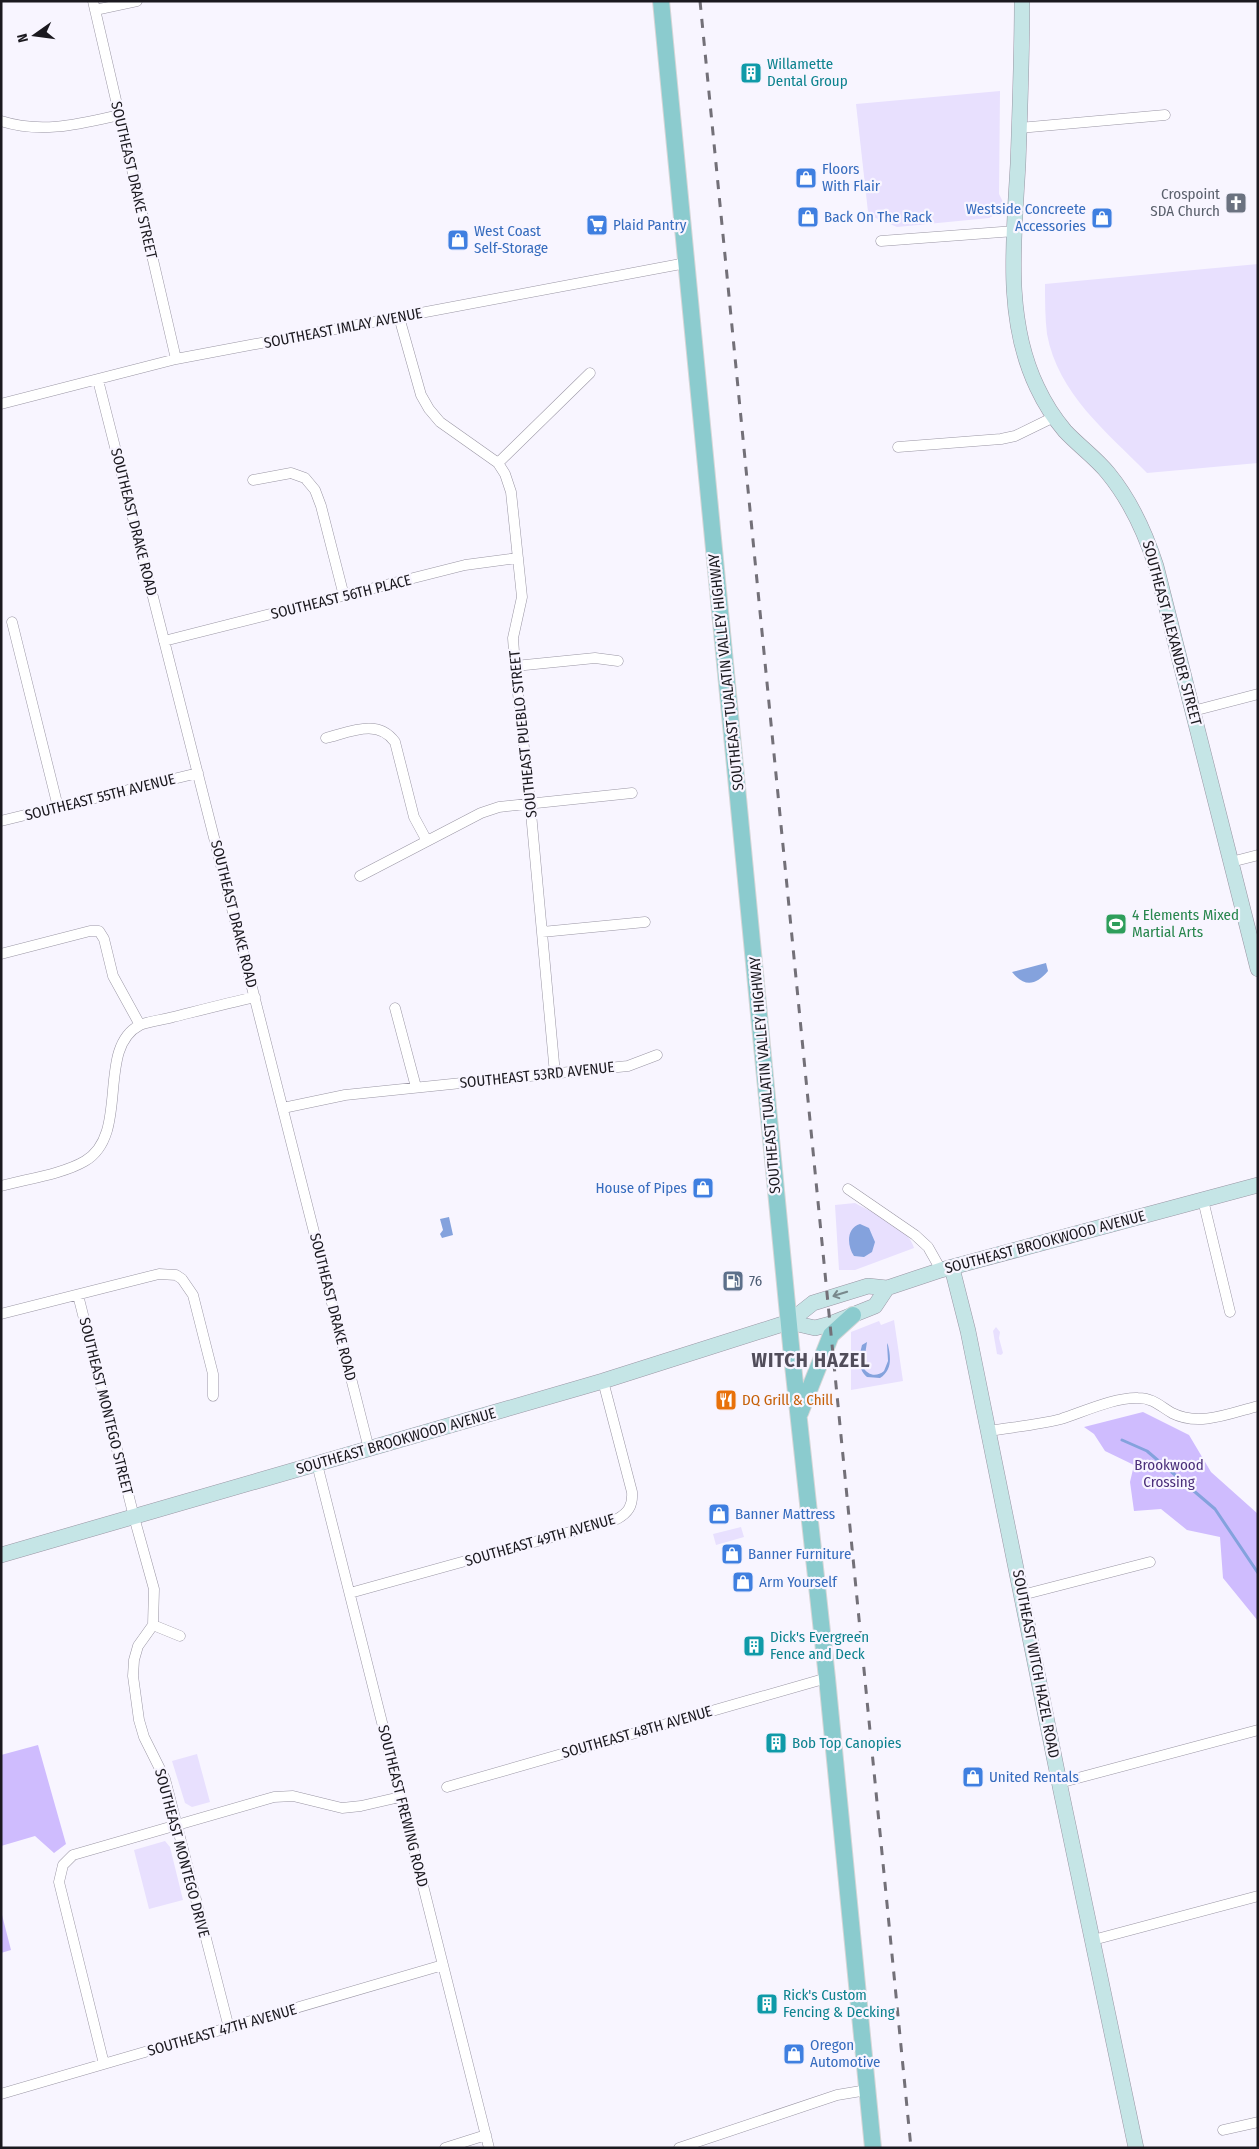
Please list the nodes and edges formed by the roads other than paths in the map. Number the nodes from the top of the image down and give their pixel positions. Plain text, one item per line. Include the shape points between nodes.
1 (137, 1) edge
2 (661, 1) edge
3 (1022, 1) edge
4 (94, 6) edge
5 (119, 115) junction
6 (1165, 115) dead end
7 (1, 121) edge
8 (1019, 128) junction
9 (1015, 231) junction
10 (881, 241) dead end
11 (686, 263) junction
12 (399, 317) junction
13 (176, 359) junction
14 (590, 373) dead end
15 (98, 380) junction
16 (1, 404) edge
17 (1054, 417) junction
18 (898, 447) dead end
19 (498, 463) junction
20 (253, 480) dead end
21 (518, 558) junction
22 (344, 596) junction
23 (12, 622) dead end
24 (164, 641) junction
25 (618, 661) dead end
26 (515, 666) junction
27 (1258, 694) edge
28 (1193, 711) junction
29 (326, 738) dead end
30 (198, 773) junction
31 (632, 793) dead end
32 (530, 802) junction
33 (58, 807) junction
34 (1, 821) edge
35 (427, 841) junction
36 (1258, 855) edge
37 (1231, 862) junction
38 (360, 876) dead end
39 (645, 922) dead end
40 (542, 932) junction
41 (1, 954) edge
42 (1258, 969) edge
43 (255, 997) junction
44 (395, 1008) dead end
45 (140, 1026) junction
46 (657, 1055) dead end
47 (555, 1074) junction
48 (416, 1086) junction
49 (283, 1108) junction
50 (1258, 1185) edge
51 (1, 1186) edge
52 (848, 1189) dead end
53 (1203, 1200) junction
54 (946, 1269) junction
55 (887, 1288) junction
56 (78, 1295) junction
57 (1230, 1312) dead end
58 (1, 1314) edge
59 (853, 1315) junction
60 (789, 1322) junction
61 (603, 1381) junction
62 (213, 1396) dead end
63 (1258, 1406) edge
64 (799, 1415) junction
65 (989, 1431) junction
66 (369, 1449) junction
67 (317, 1464) junction
68 (134, 1517) junction
69 (1, 1555) edge
70 (1150, 1562) dead end
71 (350, 1593) junction
72 (1022, 1595) junction
73 (153, 1625) junction
74 (180, 1636) dead end
75 (826, 1678) junction
76 (1258, 1730) edge
77 (1059, 1783) junction
78 (447, 1787) dead end
79 (400, 1797) junction
80 (176, 1824) junction
81 (1258, 1896) edge
82 (1093, 1940) junction
83 (443, 1965) junction
84 (229, 2028) junction
85 (104, 2064) junction
86 (867, 2090) junction
87 (1, 2094) edge
88 (1258, 2122) edge
89 (1223, 2130) dead end
90 (486, 2135) junction
91 (445, 2148) edge
92 (489, 2148) edge
93 (679, 2148) edge
94 (873, 2148) edge
95 (1136, 2148) edge

1 - 4 street
2 - 11 main road, SOUTHEAST TUALATIN VALLEY HIGHWAY
3 - 8 main road, SOUTHEAST ALEXANDER STREET
4 - 5 street, SOUTHEAST DRAKE STREET
5 - 7 street via 52,128 31,128
5 - 13 street, SOUTHEAST DRAKE STREET
6 - 8 street
8 - 9 main road, SOUTHEAST ALEXANDER STREET
9 - 10 street
9 - 17 main road, SOUTHEAST ALEXANDER STREET via 1014,300 1018,332 1025,360
11 - 12 street, SOUTHEAST IMLAY AVENUE
11 - 60 main road, SOUTHEAST TUALATIN VALLEY HIGHWAY
12 - 13 street, SOUTHEAST IMLAY AVENUE
12 - 19 street, SOUTHEAST PUEBLO STREET via 421,395 429,409 440,422
13 - 15 street, SOUTHEAST IMLAY AVENUE
14 - 19 street
15 - 16 street, SOUTHEAST IMLAY AVENUE
15 - 24 street, SOUTHEAST DRAKE ROAD
17 - 18 street via 1001,440
17 - 28 main road, SOUTHEAST ALEXANDER STREET via 1107,472 1126,497 1144,530
19 - 21 street, SOUTHEAST PUEBLO STREET via 511,492
20 - 22 street via 291,473 305,478 315,490
21 - 22 street, SOUTHEAST 56TH PLACE via 465,565
21 - 26 street, SOUTHEAST PUEBLO STREET via 522,597 514,638
22 - 24 street, SOUTHEAST 56TH PLACE
23 - 33 street
24 - 30 street, SOUTHEAST DRAKE ROAD
25 - 26 street via 594,658
26 - 32 street, SOUTHEAST PUEBLO STREET
27 - 28 street
28 - 37 main road, SOUTHEAST ALEXANDER STREET
29 - 35 street via 368,727 390,734 395,742 414,817
30 - 33 street, SOUTHEAST 55TH AVENUE
30 - 43 street, SOUTHEAST DRAKE ROAD
31 - 32 street
32 - 35 street via 499,806
32 - 40 street, SOUTHEAST PUEBLO STREET
33 - 34 street, SOUTHEAST 55TH AVENUE
35 - 38 street
36 - 37 street
37 - 42 main road, SOUTHEAST ALEXANDER STREET
39 - 40 street
40 - 47 street, SOUTHEAST PUEBLO STREET
41 - 45 street via 99,931 113,976
43 - 45 street
43 - 49 street, SOUTHEAST DRAKE ROAD
44 - 48 street
45 - 51 street via 125,1040 118,1054 108,1130 101,1148 86,1161 70,1168
46 - 47 street, SOUTHEAST 53RD AVENUE via 628,1066
47 - 48 street, SOUTHEAST 53RD AVENUE
48 - 49 street, SOUTHEAST 53RD AVENUE via 345,1095
49 - 66 street, SOUTHEAST DRAKE ROAD
50 - 53 main road, SOUTHEAST BROOKWOOD AVENUE
52 - 54 street, SOUTHEAST WITCH HAZEL ROAD via 915,1235
53 - 54 main road, SOUTHEAST BROOKWOOD AVENUE
53 - 57 street
54 - 55 main road, SOUTHEAST BROOKWOOD AVENUE
54 - 65 main road, SOUTHEAST WITCH HAZEL ROAD via 966,1322
55 - 59 main road via 875,1306
55 -> 60 main road, SOUTHEAST BROOKWOOD AVENUE via 868,1286 814,1302
56 - 58 street
56 - 62 street via 159,1274 176,1275 182,1279 193,1295 213,1374
56 - 68 street, SOUTHEAST MONTEGO STREET
59 - 60 main road via 815,1328
59 - 64 main road via 831,1335
60 - 61 main road, SOUTHEAST BROOKWOOD AVENUE
60 - 64 main road, SOUTHEAST TUALATIN VALLEY HIGHWAY
61 - 66 main road, SOUTHEAST BROOKWOOD AVENUE
61 - 71 street, SOUTHEAST 49TH AVENUE via 632,1492 630,1509 624,1515
63 - 65 street via 1190,1419 1173,1413 1154,1400 1137,1398 1059,1419
64 - 75 main road, SOUTHEAST TUALATIN VALLEY HIGHWAY
65 - 72 main road, SOUTHEAST WITCH HAZEL ROAD
66 - 67 main road, SOUTHEAST BROOKWOOD AVENUE
67 - 68 main road, SOUTHEAST BROOKWOOD AVENUE
67 - 71 street, SOUTHEAST FREWING ROAD
68 - 69 main road, SOUTHEAST BROOKWOOD AVENUE
68 - 73 street via 154,1589
70 - 72 street
71 - 79 street, SOUTHEAST FREWING ROAD
72 - 77 main road, SOUTHEAST WITCH HAZEL ROAD
73 - 74 street
73 - 80 street, SOUTHEAST MONTEGO DRIVE via 138,1646 133,1676 139,1720 165,1778
75 - 78 street, SOUTHEAST 48TH AVENUE
75 - 86 main road, SOUTHEAST TUALATIN VALLEY HIGHWAY
76 - 77 street
77 - 82 main road, SOUTHEAST WITCH HAZEL ROAD
79 - 80 street via 342,1808 293,1796 274,1797
79 - 83 street, SOUTHEAST FREWING ROAD
80 - 84 street, SOUTHEAST MONTEGO DRIVE
80 - 85 street via 73,1855 62,1865 59,1882
81 - 82 street
82 - 95 main road, SOUTHEAST WITCH HAZEL ROAD
83 - 84 street, SOUTHEAST 47TH AVENUE
83 - 90 street, SOUTHEAST FREWING ROAD
84 - 85 street, SOUTHEAST 47TH AVENUE
85 - 87 street, SOUTHEAST 47TH AVENUE
86 - 93 street via 836,2095
86 - 94 main road, SOUTHEAST TUALATIN VALLEY HIGHWAY
88 - 89 street
90 - 91 street
90 - 92 street, SOUTHEAST FREWING ROAD

